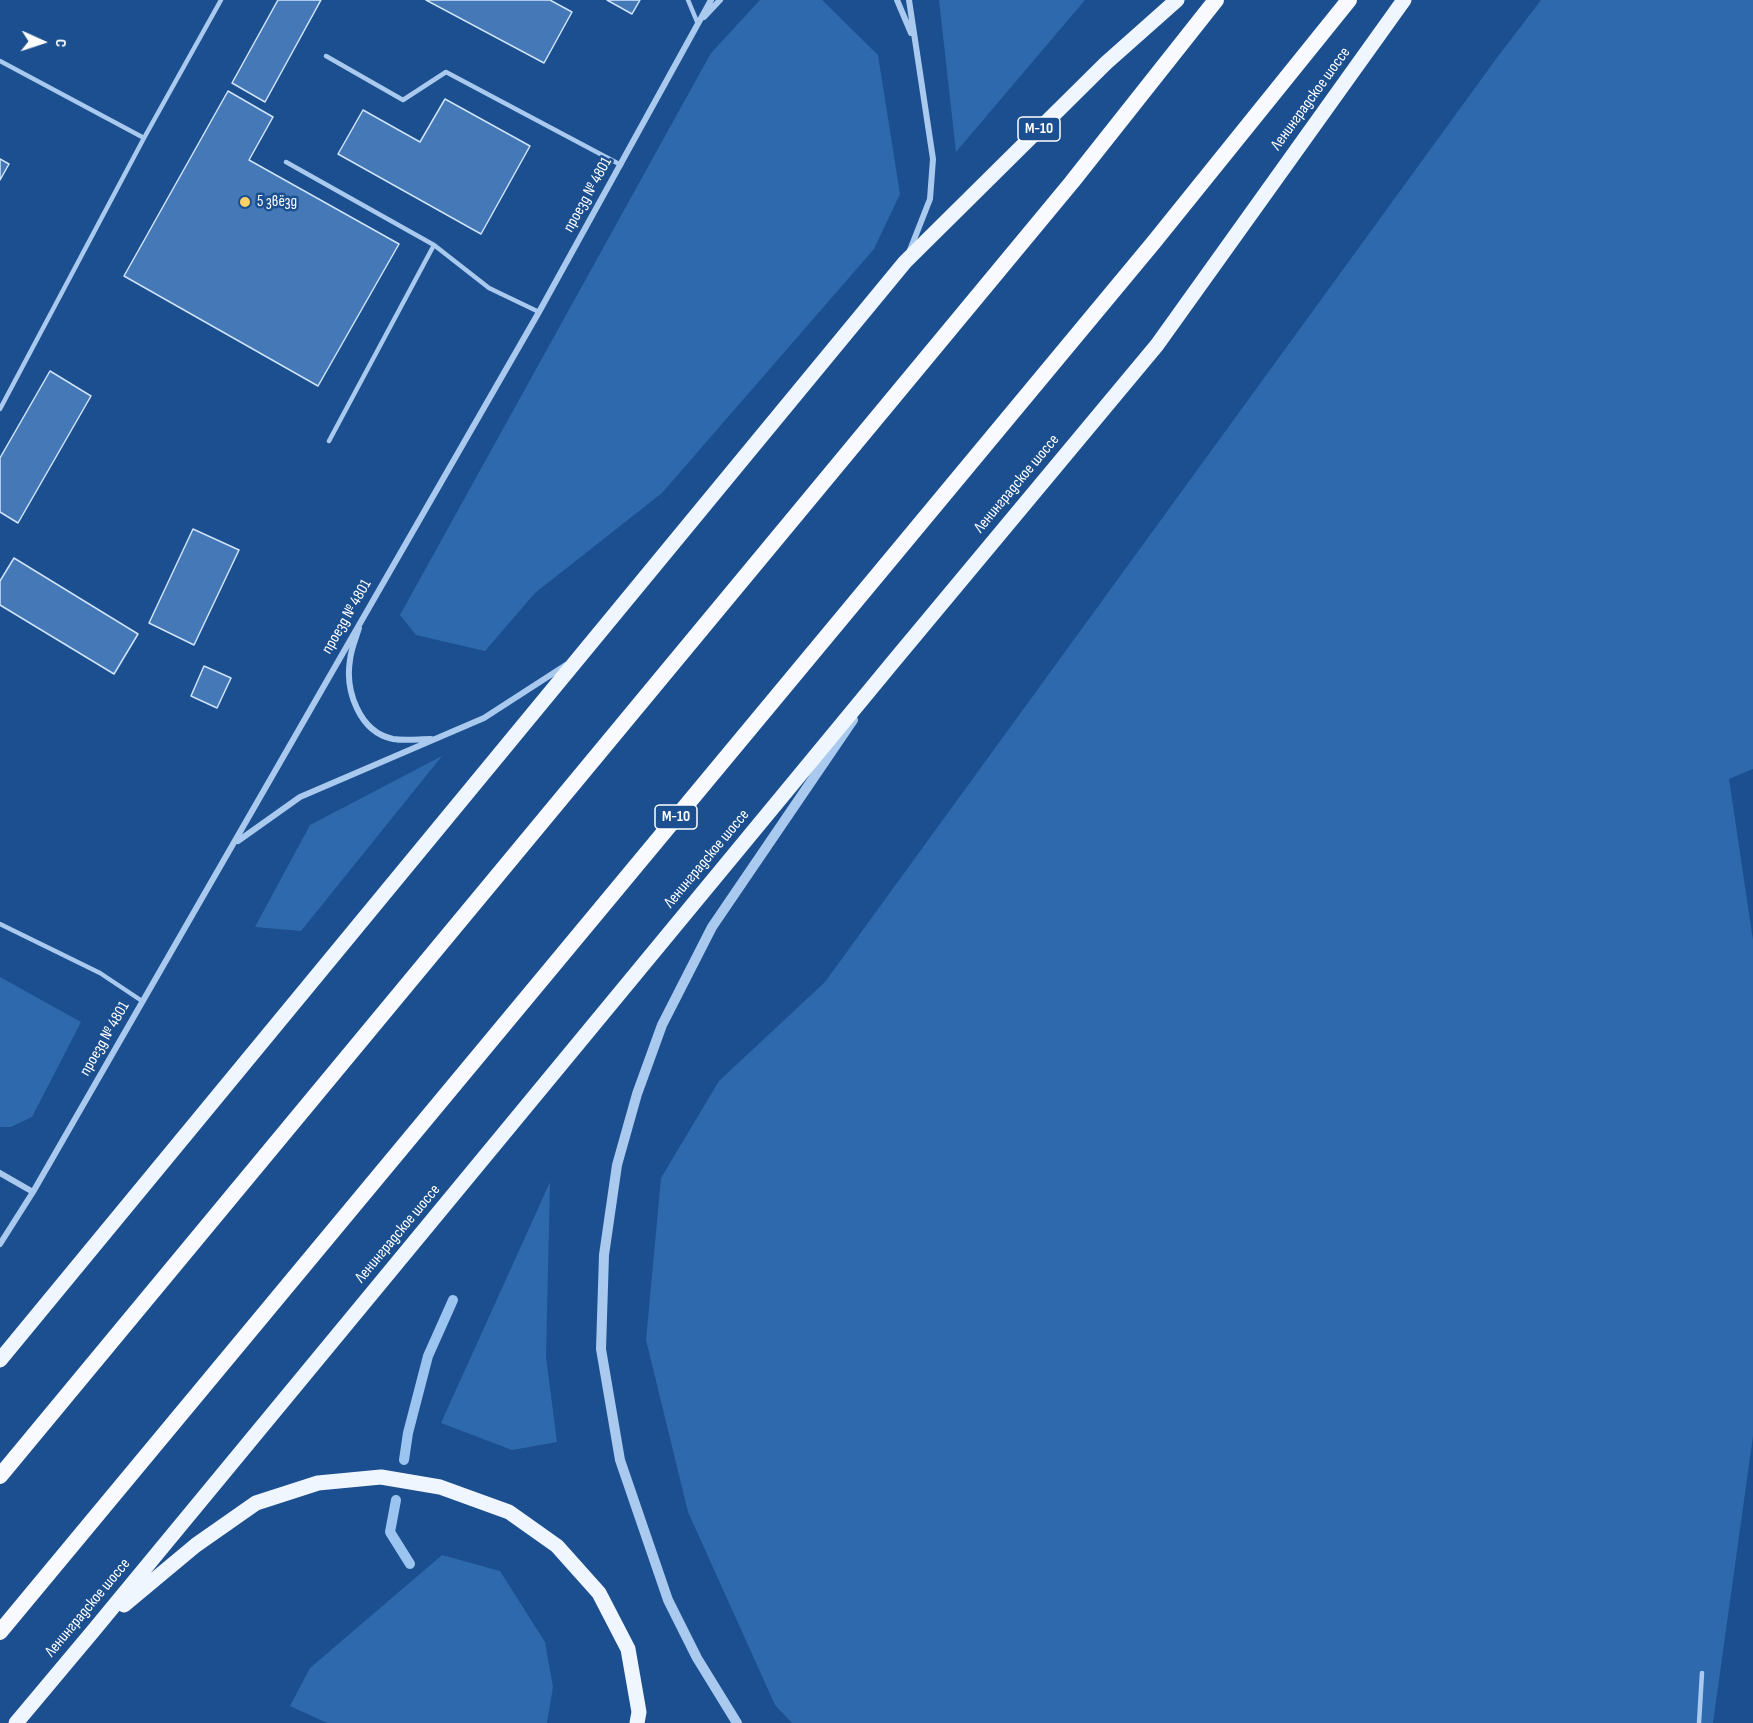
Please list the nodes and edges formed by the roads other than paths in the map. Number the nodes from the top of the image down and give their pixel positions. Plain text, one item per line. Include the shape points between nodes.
1 (221, 0) edge
2 (688, 0) edge
3 (711, 0) edge
4 (720, 0) edge
5 (897, 0) edge
6 (909, 0) edge
7 (1177, 0) edge
8 (1216, 0) edge
9 (1349, 0) edge
10 (1404, 0) edge
11 (698, 24) junction
12 (914, 41) junction
13 (326, 57) dead end
14 (0, 61) edge
15 (144, 138) junction
16 (286, 162) dead end
17 (621, 165) junction
18 (434, 245) junction
19 (905, 262) junction
20 (538, 312) junction
21 (0, 409) edge
22 (329, 441) dead end
23 (363, 617) junction
24 (582, 655) junction
25 (893, 662) junction
26 (435, 740) junction
27 (235, 843) junction
28 (0, 924) edge
29 (142, 1000) junction
30 (0, 1173) edge
31 (33, 1192) junction
32 (0, 1244) edge
33 (0, 1360) edge
34 (0, 1476) edge
35 (94, 1630) junction
36 (0, 1632) edge
37 (1702, 1672) dead end
38 (16, 1723) edge
39 (638, 1723) edge
40 (737, 1723) edge
41 (1699, 1723) edge

1 - 15 lane
2 - 11 lane
3 - 11 street, проезд № 4801
4 - 11 street
5 - 12 street
6 - 12 street
7 - 19 main road, М-10 via 1106,63
8 - 34 highway via 1072,182
9 - 36 highway, Ленинградское шоссе / М-10 via 1146,251
10 - 25 main road, Ленинградское шоссе via 1157,345
11 - 17 street, проезд № 4801
12 - 19 street via 933,159 930,199
13 - 17 lane via 403,100 446,72
14 - 15 lane
15 - 21 lane
16 - 18 lane
17 - 20 street, проезд № 4801
18 - 20 lane via 489,288
18 - 22 lane
19 - 24 main road, М-10
20 - 23 street, проезд № 4801
23 - 26 street via 350,660 350,686 356,708 373,730 392,738
23 - 27 street, проезд № 4801
24 - 26 street via 484,718
24 - 33 main road, М-10
25 - 35 main road, Ленинградское шоссе
25 - 40 street via 712,927 662,1025 637,1094 615,1176 604,1255 601,1349 620,1460 668,1600 697,1658
26 - 27 street via 300,797
27 - 29 street, проезд № 4801
28 - 29 lane via 100,974
29 - 31 street, проезд № 4801
30 - 31 street
31 - 32 street, проезд № 4801
35 - 38 main road, Ленинградское шоссе
35 - 39 main road via 196,1545 256,1503 318,1483 381,1477 440,1487 508,1512 557,1546 599,1593 628,1649
37 - 41 lane

